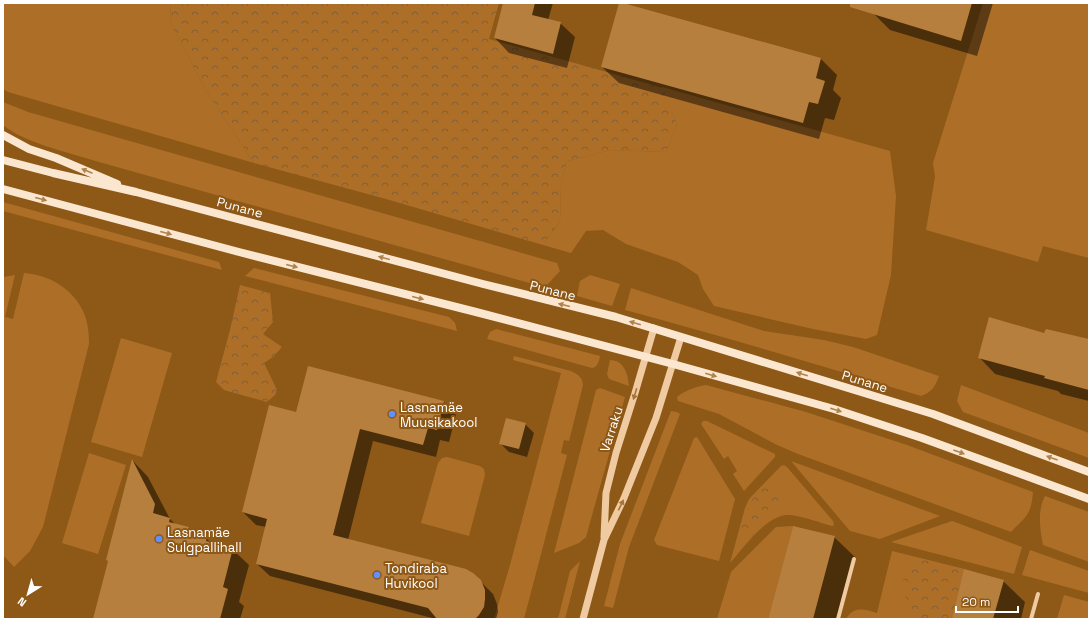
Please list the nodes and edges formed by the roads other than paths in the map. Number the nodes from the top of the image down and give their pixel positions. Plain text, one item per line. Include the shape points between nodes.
1 (3, 135) edge
2 (3, 160) edge
3 (3, 189) edge
4 (136, 192) junction
5 (654, 328) junction
6 (681, 337) junction
7 (645, 357) junction
8 (674, 364) junction
9 (1089, 472) edge
10 (1089, 499) edge
11 (604, 540) junction
12 (854, 559) dead end
13 (1038, 594) dead end
14 (583, 619) edge
15 (838, 619) edge
16 (1031, 619) edge

4 -> 1 main road via 29,149
2 - 4 main road, Punane
3 -> 7 main road
5 -> 4 main road, Punane
5 - 6 main road, Punane
5 - 7 street, Varraku
6 - 8 street, Varraku
9 -> 6 main road, Punane via 933,414
7 - 8 main road
7 -> 11 street, Varraku via 606,493
8 -> 10 main road via 849,414
11 -> 8 street, Varraku via 656,418
11 - 14 street, Varraku
12 - 15 street
13 - 16 street

